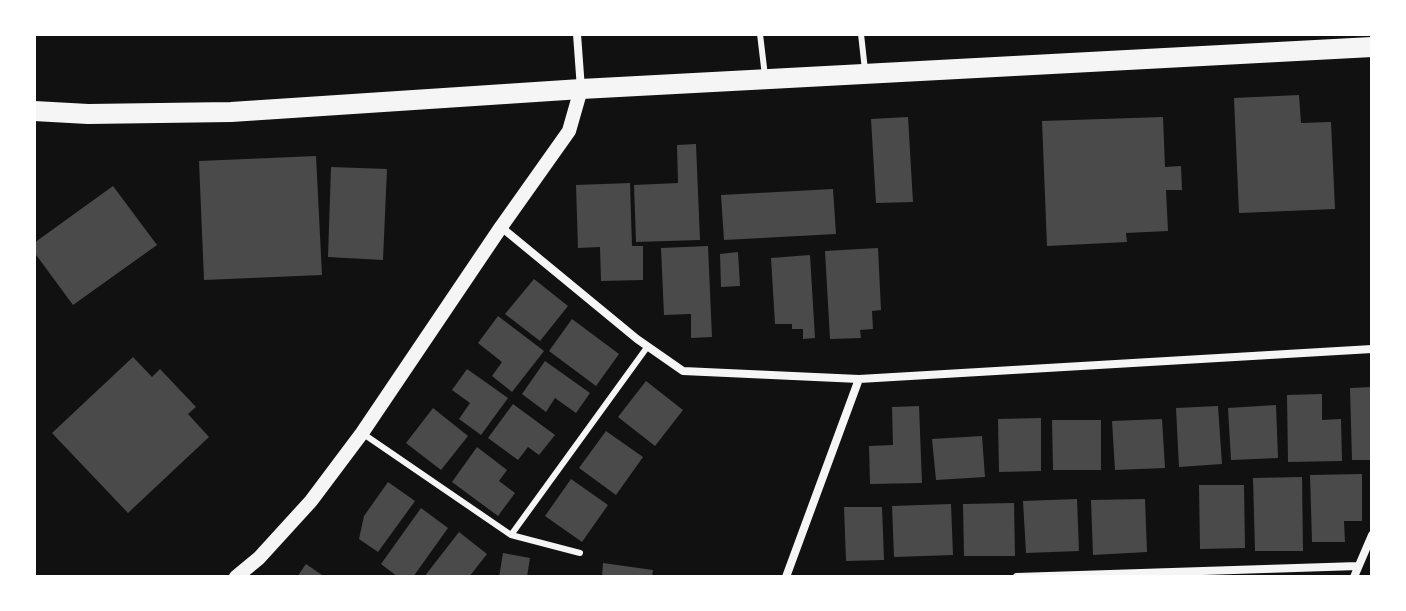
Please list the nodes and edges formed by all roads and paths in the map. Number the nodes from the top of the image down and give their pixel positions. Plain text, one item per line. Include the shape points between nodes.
1 (577, 34) edge
2 (760, 34) edge
3 (861, 34) edge
4 (1372, 47) edge
5 (866, 75) junction
6 (766, 80) junction
7 (581, 89) junction
8 (34, 111) edge
9 (501, 227) junction
10 (648, 346) junction
11 (1372, 349) edge
12 (859, 379) junction
13 (362, 433) junction
14 (511, 535) junction
15 (1372, 535) edge
16 (580, 553) dead end
17 (1358, 566) junction
18 (236, 577) edge
19 (786, 577) edge
20 (1017, 577) edge
21 (1354, 577) edge

1 - 7 street
2 - 6 lane
3 - 5 lane
4 - 5 main road
5 - 6 main road
6 - 7 main road
7 - 8 main road via 231,112
7 - 9 street via 569,131
9 - 10 street
9 - 13 street
10 - 12 street via 683,371
10 - 14 lane
11 - 12 street
12 - 19 street
13 - 14 lane
13 - 18 street via 311,501
14 - 16 lane
15 - 17 street
17 - 20 street
17 - 21 street

